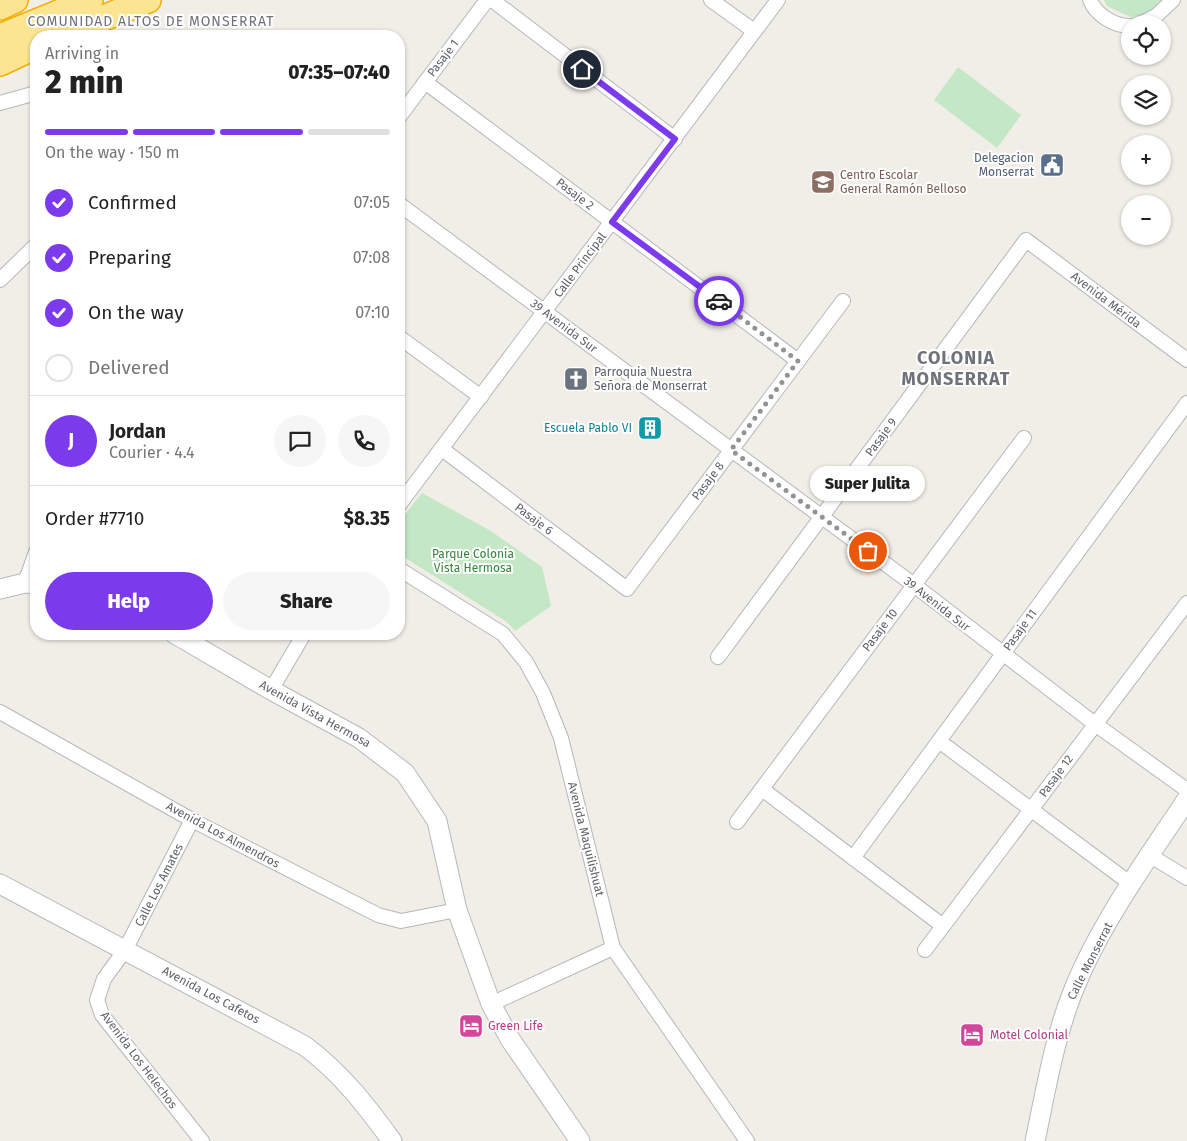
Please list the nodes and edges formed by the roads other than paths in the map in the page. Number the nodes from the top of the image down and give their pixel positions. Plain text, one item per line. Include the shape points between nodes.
1 (15, 0) edge
2 (90, 0) edge
3 (148, 0) edge
4 (487, 0) edge
5 (492, 0) edge
6 (711, 0) edge
7 (778, 0) edge
8 (1090, 0) edge
9 (1173, 0) edge
10 (0, 7) edge
11 (1157, 15) edge
12 (1121, 24) edge
13 (74, 30) edge
14 (754, 31) junction
15 (0, 37) edge
16 (30, 49) edge
17 (0, 63) edge
18 (425, 82) junction
19 (30, 95) edge
20 (0, 103) edge
21 (405, 109) edge
22 (675, 139) junction
23 (405, 208) edge
24 (612, 222) junction
25 (1026, 240) joint
26 (30, 251) edge
27 (0, 280) edge
28 (843, 301) dead end
29 (545, 312) junction
30 (405, 341) edge
31 (1187, 360) edge
32 (798, 361) junction
33 (480, 397) junction
34 (1187, 403) edge
35 (1024, 438) dead end
36 (442, 448) junction
37 (731, 450) junction
38 (405, 497) edge
39 (821, 517) junction
40 (405, 573) edge
41 (30, 583) edge
42 (914, 585) junction
43 (0, 589) edge
44 (627, 589) joint
45 (1187, 602) edge
46 (185, 640) edge
47 (300, 640) edge
48 (1002, 655) junction
49 (718, 657) dead end
50 (271, 690) junction
51 (0, 712) edge
52 (1095, 724) junction
53 (939, 741) junction
54 (762, 789) junction
55 (1187, 790) edge
56 (1187, 799) edge
57 (1031, 810) junction
58 (192, 820) junction
59 (737, 822) dead end
60 (1149, 855) junction
61 (853, 858) junction
62 (1187, 878) edge
63 (0, 884) edge
64 (1130, 884) junction
65 (457, 910) junction
66 (943, 926) junction
67 (613, 948) junction
68 (125, 950) junction
69 (925, 950) dead end
70 (490, 1004) junction
71 (202, 1141) edge
72 (392, 1141) edge
73 (580, 1141) edge
74 (747, 1141) edge
75 (1035, 1141) edge

1 - 10 highway
2 - 15 highway
3 - 13 highway
4 - 18 street, Pasaje 1
5 - 22 street
6 - 14 street
7 - 14 street, Calle Principal
8 - 12 street via 1112,22
9 - 11 street
14 - 22 street, Calle Principal
16 - 17 highway
18 - 21 street, Pasaje 1
18 - 24 street, Pasaje 2
19 - 20 street
22 - 24 street, Calle Principal
23 - 29 street, 39 Avenida Sur
24 - 29 street, Calle Principal
24 - 32 street, Pasaje 2
25 - 31 street, Avenida Mérida
25 - 39 street, Pasaje 9
26 - 27 street
28 - 32 street, Pasaje 8
29 - 33 street, Calle Principal
29 - 37 street, 39 Avenida Sur
30 - 33 street
32 - 37 street, Pasaje 8
33 - 36 street, Calle Principal
34 - 48 street, Pasaje 11
35 - 42 street, Pasaje 10
36 - 38 street, Calle Principal
36 - 44 street, Pasaje 6
37 - 39 street, 39 Avenida Sur
37 - 44 street, Pasaje 8
39 - 42 street, 39 Avenida Sur
39 - 49 street, Pasaje 9
40 - 67 street, Avenida Maquilishuat via 503,634 526,662 561,738
41 - 43 street
42 - 48 street, 39 Avenida Sur
42 - 54 street, Pasaje 10
45 - 52 street, Pasaje 12
46 - 50 street, Avenida Vista Hermosa
47 - 50 street
48 - 52 street, 39 Avenida Sur
48 - 53 street, Pasaje 11
50 - 65 street, Avenida Vista Hermosa via 359,738 405,773 437,821
51 - 58 street, Avenida Los Almendros
52 - 55 street, 39 Avenida Sur
52 - 57 street, Pasaje 12
53 - 57 street
53 - 61 street, Pasaje 11
54 - 59 street, Pasaje 10
54 - 61 street
56 - 60 street, Calle Monserrat
57 - 64 street
57 - 66 street, Pasaje 12
58 - 65 street, Avenida Los Almendros via 388,919 401,921
58 - 68 street, Calle Los Amates
60 - 62 street
60 - 64 street, Calle Monserrat
61 - 66 street
63 - 68 street, Avenida Los Cafetos
64 - 75 street, Calle Monserrat via 1074,989 1054,1052
65 - 70 street, Avenida Vista Hermosa
66 - 69 street, Pasaje 12
67 - 70 street
67 - 74 street, Avenida Maquilishuat
68 - 71 street, Avenida Los Helechos via 99,989 97,1000 102,1015
68 - 72 street, Avenida Los Cafetos via 305,1046 354,1089
70 - 73 street, Avenida Vista Hermosa via 510,1039

